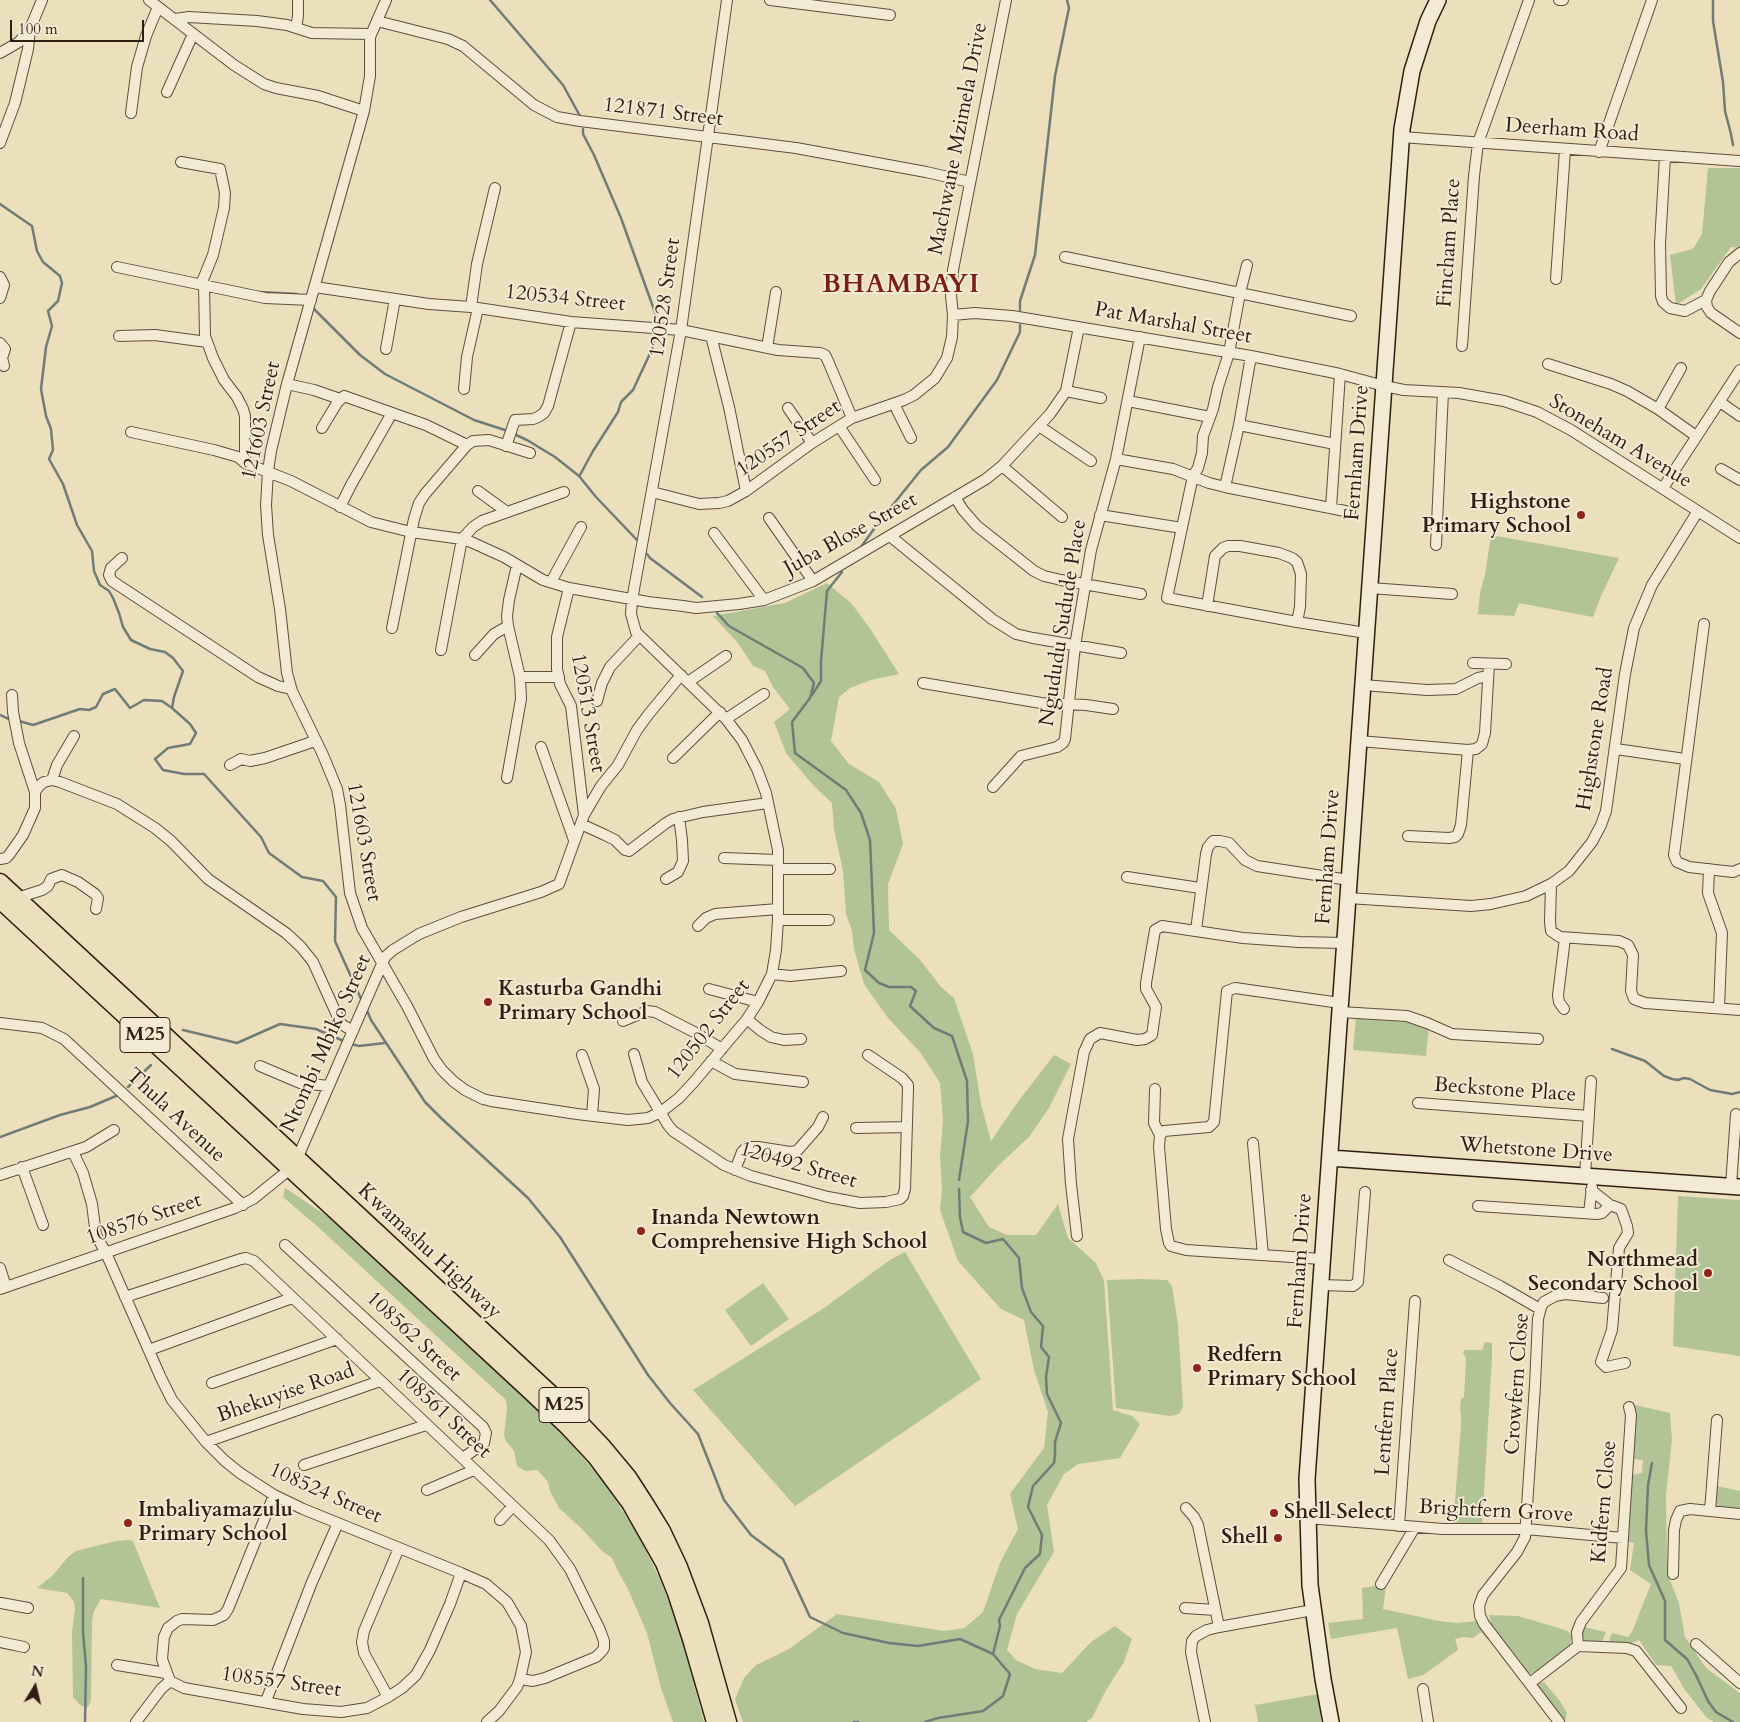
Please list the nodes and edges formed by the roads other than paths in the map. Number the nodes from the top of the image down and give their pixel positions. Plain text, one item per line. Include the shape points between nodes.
1 (42, 0) edge
2 (149, 0) edge
3 (298, 0) edge
4 (386, 0) edge
5 (727, 0) edge
6 (770, 0) edge
7 (1006, 0) edge
8 (1438, 0) edge
9 (1529, 0) edge
10 (1652, 0) edge
11 (158, 8) junction
12 (890, 15) dead end
13 (175, 19) junction
14 (376, 21) junction
15 (296, 28) junction
16 (30, 29) junction
17 (194, 34) junction
18 (371, 34) junction
19 (0, 53) edge
20 (167, 92) dead end
21 (364, 110) junction
22 (131, 113) dead end
23 (708, 137) junction
24 (1401, 137) junction
25 (0, 143) edge
26 (1478, 144) junction
27 (1565, 150) junction
28 (1600, 152) junction
29 (1666, 157) junction
30 (1740, 161) edge
31 (181, 162) dead end
32 (970, 182) junction
33 (495, 188) dead end
34 (1740, 253) edge
35 (1065, 257) dead end
36 (1247, 265) dead end
37 (117, 268) dead end
38 (0, 277) edge
39 (1556, 279) dead end
40 (204, 286) junction
41 (315, 287) junction
42 (776, 292) dead end
43 (1240, 292) junction
44 (0, 298) edge
45 (395, 299) junction
46 (311, 300) junction
47 (1706, 300) junction
48 (474, 308) junction
49 (953, 315) junction
50 (1351, 316) dead end
51 (570, 322) junction
52 (1079, 327) junction
53 (681, 330) junction
54 (1740, 333) edge
55 (119, 336) dead end
56 (711, 336) junction
57 (1140, 337) junction
58 (206, 342) junction
59 (0, 343) edge
60 (1462, 346) dead end
61 (767, 348) junction
62 (386, 349) dead end
63 (1230, 353) junction
64 (1251, 356) junction
65 (1548, 364) dead end
66 (4, 366) dead end
67 (1681, 368) dead end
68 (1740, 370) edge
69 (1340, 374) junction
70 (287, 384) junction
71 (1384, 386) junction
72 (464, 389) dead end
73 (1066, 391) junction
74 (1443, 392) junction
75 (1101, 398) dead end
76 (340, 399) junction
77 (1128, 401) junction
78 (1720, 402) junction
79 (894, 404) junction
80 (788, 408) dead end
81 (1658, 409) junction
82 (392, 413) junction
83 (1740, 416) edge
84 (1210, 417) junction
85 (852, 418) junction
86 (1239, 425) junction
87 (839, 426) junction
88 (1039, 426) junction
89 (322, 428) dead end
90 (131, 432) dead end
91 (1696, 436) junction
92 (912, 438) dead end
93 (507, 442) junction
94 (812, 443) junction
95 (1335, 444) junction
96 (467, 445) junction
97 (530, 453) dead end
98 (1116, 459) junction
99 (1091, 461) dead end
100 (245, 463) junction
101 (1002, 466) junction
102 (1721, 468) dead end
103 (268, 471) junction
104 (1193, 476) junction
105 (875, 480) dead end
106 (1740, 480) edge
107 (1225, 487) junction
108 (1663, 488) junction
109 (478, 491) dead end
110 (746, 491) junction
111 (564, 492) dead end
112 (652, 492) junction
113 (955, 497) junction
114 (340, 507) junction
115 (1331, 508) junction
116 (1698, 511) junction
117 (507, 512) junction
118 (1350, 512) dead end
119 (1100, 515) junction
120 (1062, 516) dead end
121 (769, 518) dead end
122 (581, 527) dead end
123 (1182, 528) junction
124 (411, 532) junction
125 (714, 532) dead end
126 (890, 536) junction
127 (1740, 538) edge
128 (462, 540) junction
129 (1436, 545) dead end
130 (122, 558) dead end
131 (517, 565) junction
132 (813, 581) junction
133 (551, 582) junction
134 (1085, 584) junction
135 (569, 588) junction
136 (1370, 588) junction
137 (1141, 594) dead end
138 (1452, 594) dead end
139 (632, 600) junction
140 (764, 600) junction
141 (1208, 606) junction
142 (1297, 622) junction
143 (1704, 624) dead end
144 (508, 626) junction
145 (392, 628) dead end
146 (1366, 633) junction
147 (639, 636) junction
148 (1076, 646) junction
149 (441, 650) dead end
150 (1121, 653) dead end
151 (475, 655) dead end
152 (726, 656) dead end
153 (1473, 663) dead end
154 (1489, 664) junction
155 (1506, 664) dead end
156 (1488, 676) junction
157 (520, 677) junction
158 (559, 677) junction
159 (684, 679) junction
160 (923, 683) dead end
161 (1363, 685) junction
162 (291, 689) junction
163 (764, 694) dead end
164 (12, 695) dead end
165 (597, 701) dead end
166 (1068, 705) junction
167 (1113, 709) dead end
168 (723, 716) junction
169 (74, 736) dead end
170 (315, 741) junction
171 (1359, 741) junction
172 (541, 747) dead end
173 (1616, 749) junction
174 (1468, 750) junction
175 (674, 758) dead end
176 (1686, 759) junction
177 (230, 765) dead end
178 (507, 778) dead end
179 (52, 780) junction
180 (993, 787) dead end
181 (35, 792) junction
182 (768, 803) junction
183 (679, 817) junction
184 (582, 820) junction
185 (1408, 836) dead end
186 (574, 840) junction
187 (724, 858) dead end
188 (0, 859) edge
189 (778, 864) junction
190 (830, 869) dead end
191 (1709, 869) junction
192 (1740, 869) edge
193 (1126, 877) dead end
194 (666, 879) dead end
195 (1349, 880) junction
196 (0, 882) edge
197 (1551, 884) junction
198 (1200, 888) junction
199 (1348, 898) junction
200 (7, 900) edge
201 (96, 909) dead end
202 (778, 915) junction
203 (829, 920) dead end
204 (698, 926) dead end
205 (1196, 930) junction
206 (1566, 938) junction
207 (1345, 943) junction
208 (382, 962) junction
209 (841, 971) dead end
210 (772, 974) junction
211 (709, 990) dead end
212 (758, 1002) junction
213 (1340, 1007) junction
214 (1719, 1008) junction
215 (1564, 1010) dead end
216 (1740, 1010) edge
217 (747, 1019) junction
218 (623, 1021) dead end
219 (0, 1023) edge
220 (353, 1030) junction
221 (801, 1039) dead end
222 (1538, 1039) dead end
223 (722, 1049) junction
224 (634, 1054) dead end
225 (582, 1055) dead end
226 (868, 1055) dead end
227 (711, 1061) junction
228 (260, 1066) dead end
229 (1591, 1081) dead end
230 (803, 1082) dead end
231 (329, 1086) junction
232 (1155, 1089) dead end
233 (1418, 1103) dead end
234 (662, 1112) junction
235 (1736, 1114) dead end
236 (592, 1116) junction
237 (1589, 1116) junction
238 (823, 1117) dead end
239 (856, 1128) dead end
240 (907, 1128) junction
241 (114, 1130) dead end
242 (1160, 1135) junction
243 (1737, 1138) edge
244 (1253, 1143) dead end
245 (73, 1152) junction
246 (1330, 1158) junction
247 (294, 1164) junction
248 (22, 1167) junction
249 (735, 1170) junction
250 (0, 1175) edge
251 (1590, 1181) junction
252 (1735, 1187) edge
253 (1366, 1192) dead end
254 (243, 1205) junction
255 (1610, 1205) junction
256 (1478, 1206) dead end
257 (1589, 1213) junction
258 (43, 1225) dead end
259 (1077, 1236) dead end
260 (285, 1245) dead end
261 (106, 1253) junction
262 (1264, 1255) junction
263 (1322, 1260) junction
264 (1449, 1260) dead end
265 (0, 1268) edge
266 (1321, 1285) junction
267 (3, 1288) edge
268 (125, 1297) junction
269 (292, 1298) junction
270 (1602, 1298) dead end
271 (1415, 1300) dead end
272 (1540, 1310) junction
273 (337, 1339) junction
274 (149, 1350) junction
275 (1625, 1364) dead end
276 (380, 1381) junction
277 (212, 1383) dead end
278 (1629, 1407) dead end
279 (1716, 1420) dead end
280 (426, 1425) junction
281 (206, 1442) junction
282 (463, 1458) junction
283 (304, 1465) dead end
284 (474, 1470) junction
285 (427, 1490) dead end
286 (274, 1495) junction
287 (513, 1506) junction
288 (1186, 1508) dead end
289 (1710, 1511) junction
290 (1740, 1514) edge
291 (1307, 1518) junction
292 (500, 1520) dead end
293 (338, 1523) junction
294 (1399, 1526) junction
295 (1415, 1527) junction
296 (1526, 1529) junction
297 (1623, 1538) junction
298 (399, 1548) junction
299 (461, 1573) junction
300 (1673, 1574) dead end
301 (1381, 1584) dead end
302 (0, 1605) edge
303 (28, 1608) dead end
304 (1185, 1608) dead end
305 (1215, 1610) junction
306 (1313, 1610) junction
307 (1218, 1627) junction
308 (0, 1642) edge
309 (1696, 1644) dead end
310 (1578, 1646) junction
311 (24, 1647) dead end
312 (117, 1665) dead end
313 (168, 1677) junction
314 (520, 1679) junction
315 (1530, 1683) junction
316 (1740, 1683) edge
317 (1423, 1689) dead end
318 (388, 1697) junction
319 (266, 1701) junction
320 (1680, 1708) dead end
321 (136, 1722) edge
322 (488, 1722) edge
323 (715, 1722) edge
324 (728, 1722) edge
325 (1205, 1722) edge
326 (1331, 1722) edge
327 (1428, 1722) edge
328 (1559, 1722) edge

1 - 16 street
2 - 11 street
3 - 15 street
4 - 14 street, 121603 Street
5 - 23 street, 120528 Street
6 - 12 street
7 - 32 street, Machwane Mzimela Drive
8 - 24 street, Fernham Drive via 1412,71
9 - 26 street, Fincham Place
10 - 28 street
11 - 13 street
11 - 22 street via 138,67
13 - 15 street via 274,22
13 - 17 street
14 - 18 street, 121603 Street
14 - 23 street, 121871 Street via 463,46 534,105 557,117
15 - 18 street via 312,33
16 - 19 street via 19,42
16 - 25 street via 15,103
17 - 20 street
17 - 21 street via 264,84
18 - 21 street, 121603 Street via 370,76
21 - 41 street, 121603 Street
23 - 32 street, 121871 Street via 796,148
23 - 53 street, 120528 Street
24 - 26 street, Deerham Road
24 - 71 street, Fernham Drive
26 - 27 street, Deerham Road
26 - 60 street, Fincham Place
27 - 28 street, Deerham Road
27 - 39 street
28 - 29 street, Deerham Road
29 - 30 street, Deerham Road
29 - 47 street via 1660,244 1662,302 1670,308 1685,311
31 - 40 street via 220,169 224,185 224,208 213,255 202,282
32 - 49 street, Machwane Mzimela Drive via 953,270
33 - 48 street via 477,264
34 - 47 street via 1729,262
35 - 43 street
36 - 43 street
37 - 40 street
38 - 44 street via 4,285
40 - 46 street via 265,298
40 - 58 street
41 - 45 street, 120534 Street
41 - 46 street, 121603 Street
42 - 61 street
43 - 50 street
43 - 63 street
45 - 48 street, 120534 Street
45 - 62 street
46 - 70 street, 121603 Street
47 - 54 street via 1711,313
48 - 51 street, 120534 Street
48 - 72 street
49 - 52 street, Pat Marshal Street via 990,313
49 - 79 street, 120557 Street via 952,337 941,369 914,395
51 - 53 street, 120534 Street
51 - 93 street via 548,406 538,417 514,423
52 - 57 street, Pat Marshal Street
52 - 73 street, Juba Blose Street
53 - 56 street, 120534 Street
53 - 112 street, 120528 Street
55 - 58 street via 155,335
56 - 61 street, 120534 Street
56 - 110 street
57 - 63 street, Pat Marshal Street
57 - 77 street, Ngududu Sudude Place
58 - 100 street via 224,380 243,409
59 - 66 street via 5,349
61 - 85 street, 120534 Street via 825,355
63 - 64 street, Pat Marshal Street
63 - 84 street
64 - 69 street, Pat Marshal Street
64 - 86 street
65 - 81 street via 1617,386
67 - 81 street
68 - 78 street
69 - 71 street, Pat Marshal Street
69 - 95 street
70 - 76 street
70 - 103 street, 121603 Street
71 - 74 street, Stoneham Avenue
71 - 136 street, Fernham Drive
73 - 75 street
73 - 88 street, Juba Blose Street
74 - 108 street, Stoneham Avenue via 1487,397 1537,412
74 - 129 street
76 - 82 street via 348,397
76 - 89 street
77 - 84 street
77 - 98 street, Ngududu Sudude Place
78 - 83 street
78 - 91 street
79 - 85 street, 120557 Street
79 - 92 street
80 - 94 street
81 - 91 street
82 - 96 street
82 - 114 street
84 - 104 street via 1203,436 1201,460
85 - 87 street, 120557 Street
86 - 95 street
86 - 107 street
87 - 94 street, 120557 Street
87 - 105 street
88 - 99 street
88 - 101 street, Juba Blose Street
90 - 100 street, Juba Blose Street via 225,453
91 - 108 street
93 - 96 street via 483,440
93 - 97 street
94 - 110 street, 120557 Street
95 - 115 street
96 - 124 street via 419,504
98 - 104 street via 1173,469
98 - 119 street, Ngududu Sudude Place
100 - 103 street, Juba Blose Street
101 - 113 street, Juba Blose Street
101 - 120 street
102 - 106 street
103 - 114 street, Juba Blose Street
103 - 162 street, 121603 Street via 268,535
104 - 107 street
104 - 123 street
107 - 115 street
108 - 116 street, Stoneham Avenue
109 - 117 street
110 - 112 street, 120557 Street via 728,501 710,504
111 - 117 street
112 - 139 street, 120528 Street
113 - 126 street, Juba Blose Street
113 - 134 street via 977,526 1034,571
114 - 124 street, Juba Blose Street via 371,522
115 - 118 street
116 - 127 street, Stoneham Avenue
116 - 173 street, Highstone Road via 1652,585 1634,628
117 - 128 street via 477,524
119 - 123 street
119 - 134 street, Ngududu Sudude Place
121 - 132 street
122 - 133 street
123 - 141 street via 1167,598
124 - 128 street, Juba Blose Street
124 - 145 street
125 - 140 street
126 - 132 street, Juba Blose Street
126 - 148 street via 1005,628 1016,634
128 - 131 street, Juba Blose Street via 486,548
128 - 149 street
130 - 162 street via 111,568 109,575 112,581 251,673
131 - 133 street, Juba Blose Street
131 - 144 street via 509,600
132 - 140 street, Juba Blose Street
133 - 135 street, Juba Blose Street
134 - 137 street
134 - 148 street, Ngududu Sudude Place
135 - 139 street, Juba Blose Street
135 - 158 street, 120513 Street via 557,637
136 - 138 street
136 - 146 street, Fernham Drive
139 - 140 street, Juba Blose Street via 696,608
139 - 147 street, 120502 Street via 632,622
141 - 142 street
141 - 142 street via 1215,556 1223,548 1240,546 1279,553 1296,562 1301,574
142 - 146 street
143 - 176 street
144 - 151 street via 494,634
144 - 157 street
146 - 161 street, Fernham Drive
147 - 159 street, 120502 Street
147 - 165 street via 610,667
148 - 150 street
148 - 166 street, Ngududu Sudude Place
152 - 159 street
153 - 154 street
154 - 155 street
154 - 156 street
156 - 161 street via 1456,690
156 - 174 street via 1482,744
157 - 158 street
157 - 178 street via 522,698
158 - 184 street, 120513 Street via 571,706
159 - 168 street, 120502 Street
159 - 184 street via 637,730 618,766 601,786
160 - 166 street
161 - 171 street, Fernham Drive
162 - 170 street, 121603 Street
163 - 168 street
164 - 181 street via 22,756
166 - 167 street
166 - 180 street, Ngududu Sudude Place via 1063,743 1052,750 1020,756
168 - 175 street
168 - 182 street, 120502 Street via 742,740 757,769
169 - 179 street
170 - 177 street via 265,758 242,759
170 - 208 street, 121603 Street via 340,805 352,902 362,928
171 - 174 street
171 - 195 street, Fernham Drive
172 - 186 street
173 - 176 street
173 - 197 street, Highstone Road via 1601,825 1580,859
174 - 185 street via 1458,834 1448,838
176 - 191 street via 1675,859 1682,865
179 - 181 street via 39,786
179 - 220 street via 117,804 155,828 208,879 286,933 313,962 341,1024
181 - 188 street via 30,821 9,855
182 - 183 street
182 - 189 street, 120502 Street via 776,835
183 - 184 street via 629,851
183 - 194 street via 683,861 678,872
184 - 186 street
186 - 208 street, Ntombi Mbiko Street via 560,884 419,934 393,950
187 - 189 street
189 - 190 street
189 - 202 street, 120502 Street
191 - 192 street via 1733,872
191 - 214 street via 1708,893 1722,933
193 - 198 street
195 - 198 street via 1257,866 1246,860 1230,843 1220,840 1208,847
195 - 199 street, Fernham Drive
196 - 200 main road, Kwamashu Highway / M25
197 - 199 street, Highstone Road via 1526,896 1471,906
197 - 206 street via 1550,927
198 - 205 street
199 - 207 street, Fernham Drive
200 - 201 street via 42,890 51,879 62,875 96,894
200 - 247 main road, Kwamashu Highway / M25
202 - 203 street
202 - 204 street via 715,914
202 - 210 street, 120502 Street
205 - 207 street via 1243,938
205 - 259 street via 1162,926 1155,930 1146,983 1156,1007 1152,1035 1138,1040 1100,1033 1087,1045 1068,1139
206 - 214 street via 1620,941 1628,945 1633,955 1632,996 1637,1001
206 - 215 street via 1558,995
207 - 213 street, Fernham Drive
208 - 220 street, Ntombi Mbiko Street
208 - 236 street, 120502 Street via 434,1058 452,1081 483,1099
209 - 210 street via 790,976
210 - 212 street, 120502 Street
211 - 212 street
212 - 217 street, 120502 Street
213 - 222 street via 1407,1016 1452,1034
213 - 242 street via 1235,988 1227,991 1214,1122 1209,1127 1169,1130
213 - 246 street, Fernham Drive
214 - 216 street
217 - 221 street via 771,1037
217 - 223 street, 120502 Street
218 - 223 street via 655,1012
219 - 254 street, Thula Avenue via 42,1028 64,1039
220 - 231 street, Ntombi Mbiko Street
223 - 227 street, 120502 Street
224 - 234 street, 120492 Street via 642,1082
225 - 236 street via 594,1089
226 - 240 street, 120492 Street via 908,1085
227 - 230 street via 735,1074
227 - 234 street, 120502 Street via 679,1098
228 - 231 street via 300,1083
229 - 237 street, Beckstone Place
231 - 247 street, Ntombi Mbiko Street
232 - 242 street via 1154,1123
233 - 237 street, Beckstone Place
234 - 236 street, 120502 Street via 639,1120
234 - 249 street, 120492 Street via 673,1131
235 - 243 street
237 - 251 street, Beckstone Place
238 - 249 street via 818,1128 797,1151 747,1147
239 - 240 street
240 - 249 street, 120492 Street via 905,1189 903,1196 895,1200 860,1203
241 - 245 street via 96,1143
242 - 262 street via 1166,1229 1171,1246 1186,1250
243 - 252 street
244 - 262 street
245 - 248 street
245 - 261 street, 108524 Street via 92,1204 96,1235
246 - 251 street, Whetstone Drive
246 - 263 street, Fernham Drive
247 - 254 street, 108576 Street
247 - 323 main road, Kwamashu Highway / M25 via 568,1427 616,1483 664,1563
247 - 324 main road, Kwamashu Highway / M25 via 564,1406 628,1477 662,1531 689,1591
248 - 250 street
248 - 258 street
251 - 252 street, Whetstone Drive
251 - 255 street
251 - 257 street, Beckstone Place
253 - 266 street via 1358,1282 1353,1286
254 - 261 street, 108576 Street
255 - 257 street via 1602,1213
255 - 275 street via 1623,1211 1628,1233 1619,1248 1612,1330 1601,1362 1606,1367
256 - 257 street
260 - 282 street, 108562 Street via 483,1427 486,1433 484,1442
261 - 267 street, 108576 Street
261 - 268 street, 108524 Street
262 - 263 street
263 - 266 street, Fernham Drive
264 - 272 street via 1498,1284
265 - 267 street
266 - 291 street, Fernham Drive
268 - 269 street, 108561 Street via 246,1258 254,1261
268 - 274 street, 108524 Street
269 - 273 street, 108561 Street
269 - 274 street
270 - 272 street, Crowfern Close via 1565,1294 1544,1302
271 - 294 street, Lentfern Place
272 - 296 street, Crowfern Close
273 - 276 street, 108561 Street
273 - 277 street
274 - 281 street, 108524 Street via 172,1400
276 - 280 street, 108561 Street
276 - 281 street, Bhekuyise Road
278 - 297 street, Kidfern Close via 1632,1415
279 - 289 street
280 - 282 street, 108561 Street
280 - 283 street
281 - 286 street, 108524 Street via 240,1473
282 - 284 street, 108561 Street
284 - 285 street
284 - 287 street, 108561 Street
286 - 293 street, 108524 Street
286 - 313 street via 228,1609 213,1620 182,1619 168,1628 162,1653
287 - 292 street
287 - 314 street, 108561 Street via 562,1556 604,1641 602,1651 596,1656 545,1678 533,1681
288 - 305 street via 1198,1525
289 - 290 street
289 - 300 street via 1685,1509 1678,1514 1674,1530
291 - 294 street, Brightfern Grove
291 - 306 street, Fernham Drive
293 - 298 street, 108524 Street
293 - 319 street
294 - 295 street, Brightfern Grove
295 - 296 street, Brightfern Grove
295 - 301 street
296 - 297 street, Brightfern Grove
296 - 315 street, Crowfern Close via 1517,1552 1483,1595 1479,1611 1484,1624
297 - 310 street, Kidfern Close via 1620,1571 1582,1622 1577,1632
298 - 299 street, 108524 Street
298 - 318 street via 362,1642 364,1654
299 - 314 street, 108524 Street via 497,1592 514,1612 521,1626 526,1652
299 - 318 street, 108557 Street via 423,1664 409,1682
302 - 303 street
304 - 305 street
305 - 307 street
306 - 307 street
306 - 326 street, Fernham Drive
307 - 325 street via 1200,1633 1191,1647
308 - 311 street
309 - 316 street
310 - 315 street
310 - 320 street via 1636,1650
312 - 313 street, 108557 Street
313 - 319 street, 108557 Street via 184,1688
313 - 321 street
314 - 322 street, 108524 Street via 509,1699
315 - 328 street, Crowfern Close
317 - 327 street
318 - 319 street, 108557 Street via 367,1708 341,1712 303,1709

